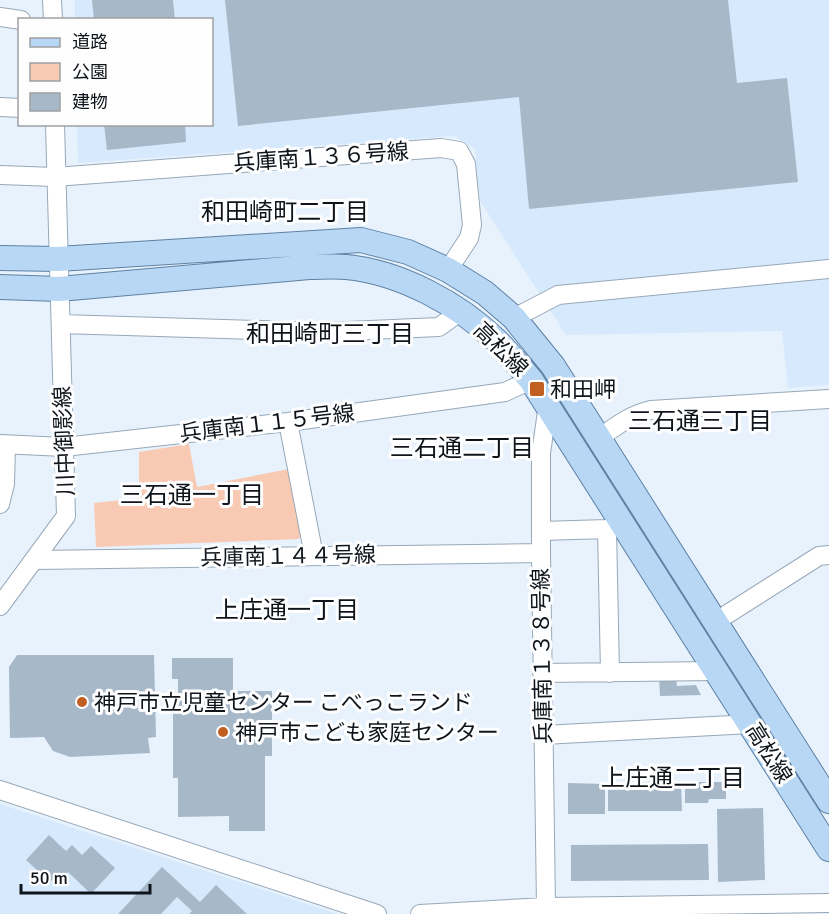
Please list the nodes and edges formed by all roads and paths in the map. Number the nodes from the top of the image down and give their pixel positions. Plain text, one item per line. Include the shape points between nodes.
1 (52, 0) edge
2 (0, 17) edge
3 (53, 18) edge
4 (18, 20) edge
5 (0, 107) edge
6 (18, 108) edge
7 (54, 126) edge
8 (0, 175) edge
9 (55, 177) junction
10 (0, 258) edge
11 (57, 259) junction
12 (829, 269) edge
13 (448, 270) junction
14 (0, 287) edge
15 (59, 289) junction
16 (461, 311) junction
17 (514, 318) junction
18 (61, 324) junction
19 (531, 380) junction
20 (829, 399) edge
21 (548, 405) junction
22 (288, 422) junction
23 (598, 440) junction
24 (3, 445) edge
25 (64, 447) junction
26 (0, 504) edge
27 (614, 525) junction
28 (541, 531) junction
29 (540, 553) junction
30 (829, 555) edge
31 (314, 556) junction
32 (35, 560) junction
33 (0, 576) edge
34 (14, 587) junction
35 (0, 606) edge
36 (715, 622) junction
37 (716, 671) junction
38 (543, 673) junction
39 (610, 673) junction
40 (751, 724) junction
41 (543, 735) junction
42 (0, 790) edge
43 (829, 801) edge
44 (829, 849) edge
45 (818, 907) edge
46 (546, 908) junction
47 (711, 909) edge
48 (377, 914) edge
49 (420, 914) edge

1 - 3 street
2 - 4 street
5 - 6 street
7 - 9 street, 川中御影線
8 - 9 street
9 - 11 street, 川中御影線
9 - 13 street, 兵庫南１３６号線 via 441,148 459,151 466,164 472,225 469,238
10 - 11 main road, 高松線
11 - 13 main road, 高松線 via 361,240 408,252
11 - 15 street, 川中御影線
12 - 17 street via 558,295
13 - 17 main road, 高松線 via 485,293
14 - 15 main road, 高松線
15 - 16 main road, 高松線 via 347,267 428,292
15 - 18 street, 川中御影線
16 - 18 street via 439,327 324,332
16 - 19 main road, 高松線 via 497,341
17 - 23 main road, 高松線 via 553,366
18 - 25 street, 川中御影線
19 - 21 main road, 高松線
19 - 22 street, 兵庫南１１５号線 via 505,392
20 - 23 street via 651,410 623,421
21 - 27 main road, 高松線
21 - 28 street, 兵庫南１３８号線 via 541,453
22 - 25 street, 兵庫南１１５号線
22 - 31 street
23 - 36 main road, 高松線
24 - 25 street, 兵庫南１１５号線
24 - 26 street via 5,484
25 - 32 street, 川中御影線 via 66,516
27 - 28 street
27 - 37 main road, 高松線
27 - 39 street
28 - 29 street, 兵庫南１３８号線
29 - 31 street, 兵庫南１４４号線
29 - 38 street, 兵庫南１３８号線
30 - 36 street via 819,556
31 - 32 street, 兵庫南１４４号線
32 - 34 street, 川中御影線
33 - 34 street
34 - 35 street, 川中御影線
36 - 43 main road, 高松線
37 - 39 street
37 - 40 main road, 高松線
38 - 39 street
38 - 41 street, 兵庫南１３８号線
40 - 41 street
40 - 44 main road, 高松線
41 - 46 street, 兵庫南１３８号線
42 - 48 street
45 - 47 street
46 - 47 street
46 - 49 street

